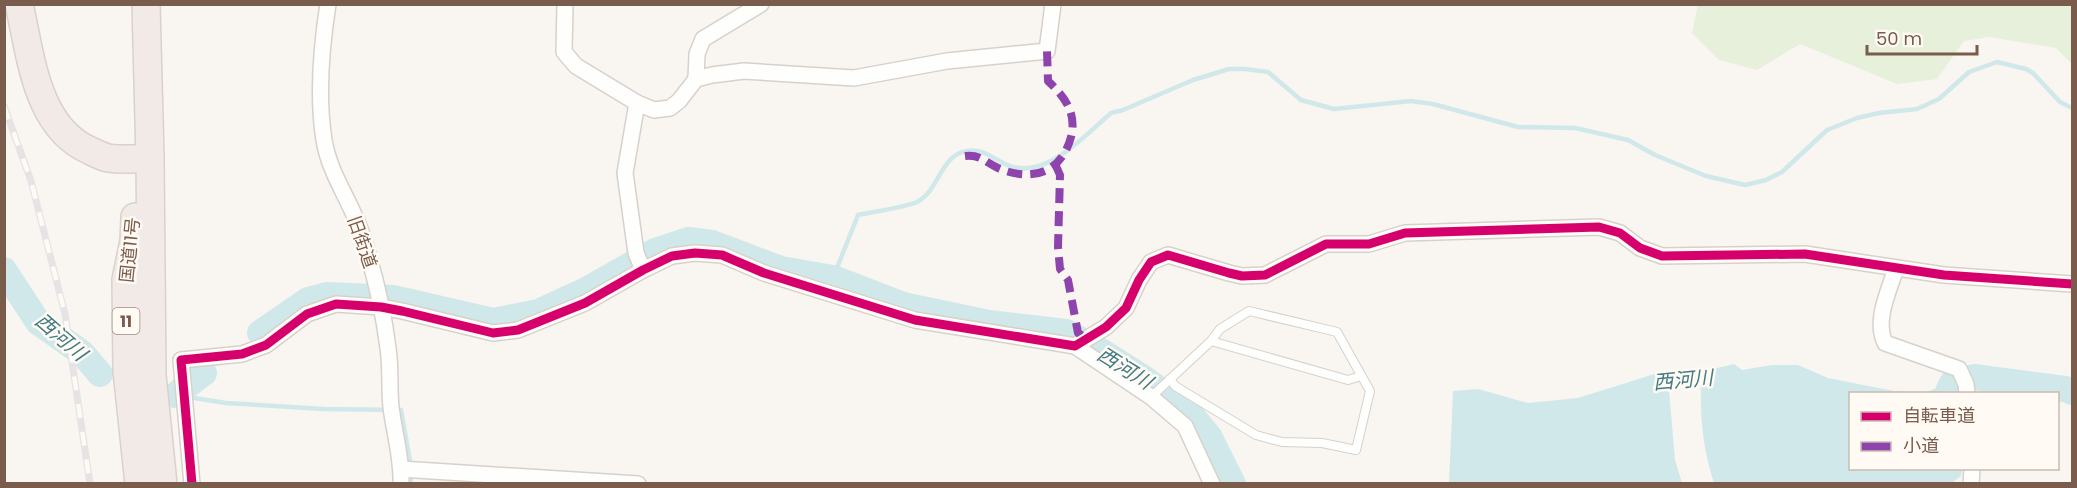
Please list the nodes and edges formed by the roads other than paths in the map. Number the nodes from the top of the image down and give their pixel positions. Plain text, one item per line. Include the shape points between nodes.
1 (19, 4) edge
2 (146, 4) edge
3 (328, 4) edge
4 (565, 4) edge
5 (761, 4) edge
6 (1053, 4) edge
7 (696, 79) junction
8 (636, 103) junction
9 (143, 158) junction
10 (640, 263) junction
11 (1896, 268) junction
12 (2073, 284) edge
13 (381, 307) junction
14 (1211, 340) junction
15 (1079, 343) junction
16 (1361, 376) junction
17 (1170, 379) junction
18 (1966, 389) edge
19 (1153, 395) junction
20 (406, 473) edge
21 (139, 483) edge
22 (162, 483) edge
23 (192, 483) edge
24 (638, 483) edge
25 (1212, 483) edge

1 - 9 highway via 41,96 64,134 107,158
2 - 9 highway, 国道11号 / 11
3 - 13 street, 旧街道 via 320,95 324,141 360,228
4 - 8 street via 564,52 576,66
5 - 7 street via 703,39 697,54
6 - 7 street via 1047,51 947,61 854,78 744,71
7 - 8 street via 670,108 654,110
8 - 10 street via 625,173
9 - 21 highway, 国道11号 / 11 via 126,280 126,360
9 - 22 highway, 国道11号 / 11 via 152,375
10 - 13 street via 585,303 518,330 494,333
10 - 15 street via 695,253 722,255 764,273 915,320
11 - 12 street
11 - 15 street via 1805,254 1662,256 1640,248 1620,232 1599,227 1405,233 1369,244 1326,243 1265,275 1242,276 1168,255 1150,262 1126,308 1106,327
11 - 18 street via 1882,315 1880,332 1885,343 1959,369
13 - 20 street, 旧街道 via 389,350 393,419
13 - 23 street via 336,304 307,314 266,345 242,354 181,360
14 - 16 lane via 1348,380
14 - 16 lane via 1220,329 1249,311 1337,332
14 - 17 lane
15 - 19 street
16 - 17 lane via 1370,392 1356,450 1322,443 1282,442 1256,435 1175,386
17 - 19 lane
19 - 25 street via 1185,426
20 - 24 street

